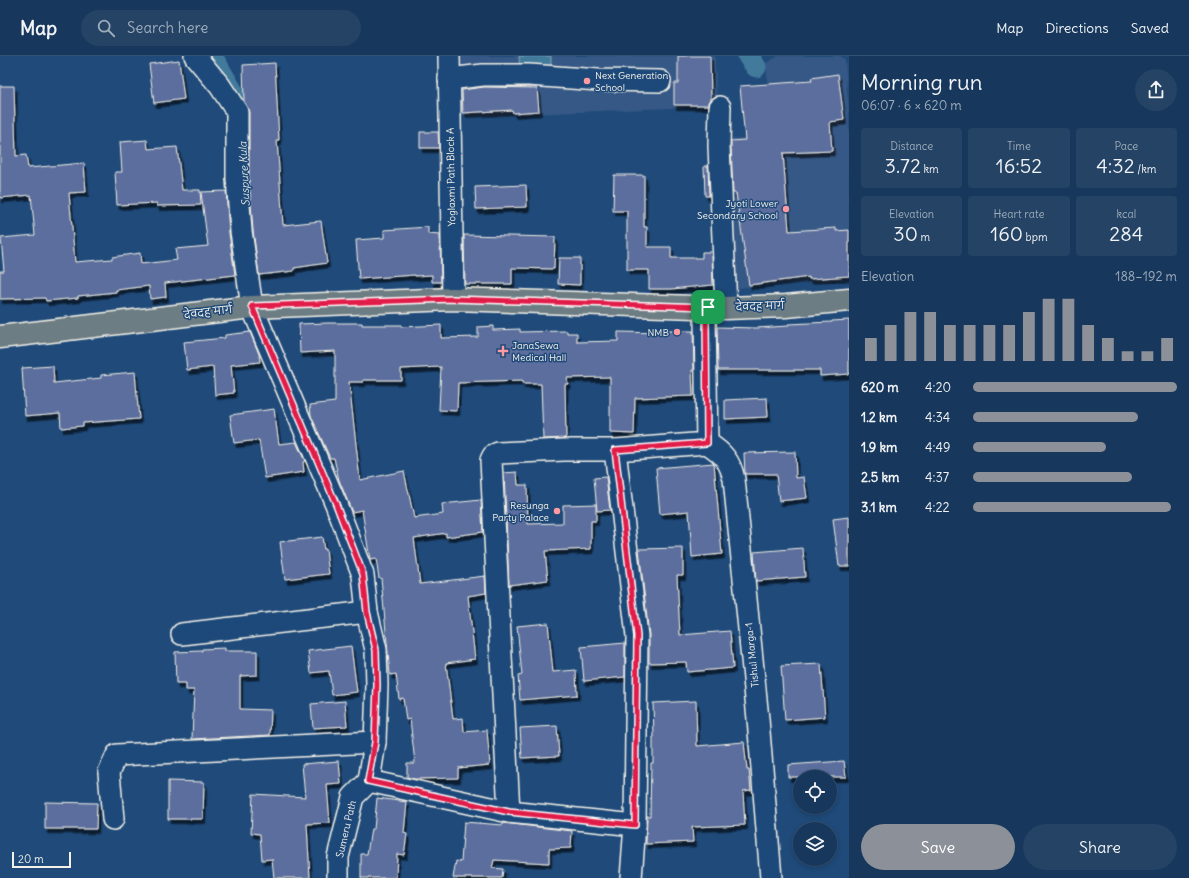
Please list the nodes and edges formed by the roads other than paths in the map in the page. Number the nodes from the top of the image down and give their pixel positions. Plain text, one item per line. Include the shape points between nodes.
1 (195, 56) edge
2 (449, 56) edge
3 (449, 79) junction
4 (660, 81) dead end
5 (720, 107) dead end
6 (453, 299) junction
7 (849, 300) edge
8 (252, 306) junction
9 (717, 307) junction
10 (0, 337) edge
11 (707, 443) junction
12 (615, 450) junction
13 (367, 612) junction
14 (182, 634) dead end
15 (375, 742) junction
16 (368, 781) junction
17 (509, 812) junction
18 (113, 818) dead end
19 (635, 825) junction
20 (338, 878) edge
21 (630, 878) edge
22 (771, 878) edge

1 - 8 street via 237,112 237,178 241,231
2 - 3 street, Yoglaxmi Path Block A
3 - 4 street via 483,75 528,75
3 - 6 street, Yoglaxmi Path Block A
5 - 9 street
6 - 8 main road, देवदह मार्ग
6 - 9 main road, देवदह मार्ग
7 - 9 main road, देवदह मार्ग via 786,306
8 - 10 main road, देवदह मार्ग
8 - 13 street via 363,574
9 - 11 street via 706,316
11 - 12 street
11 - 22 street, Tishul Marga-1 via 726,458 734,480 758,711
12 - 17 street via 498,453 493,456
12 - 19 street via 637,636
13 - 14 street
13 - 15 street via 376,650
15 - 16 street
15 - 18 street via 117,755 109,772
16 - 17 street
16 - 20 street, Sumeru Path via 353,797 338,857
17 - 19 street
19 - 21 street

